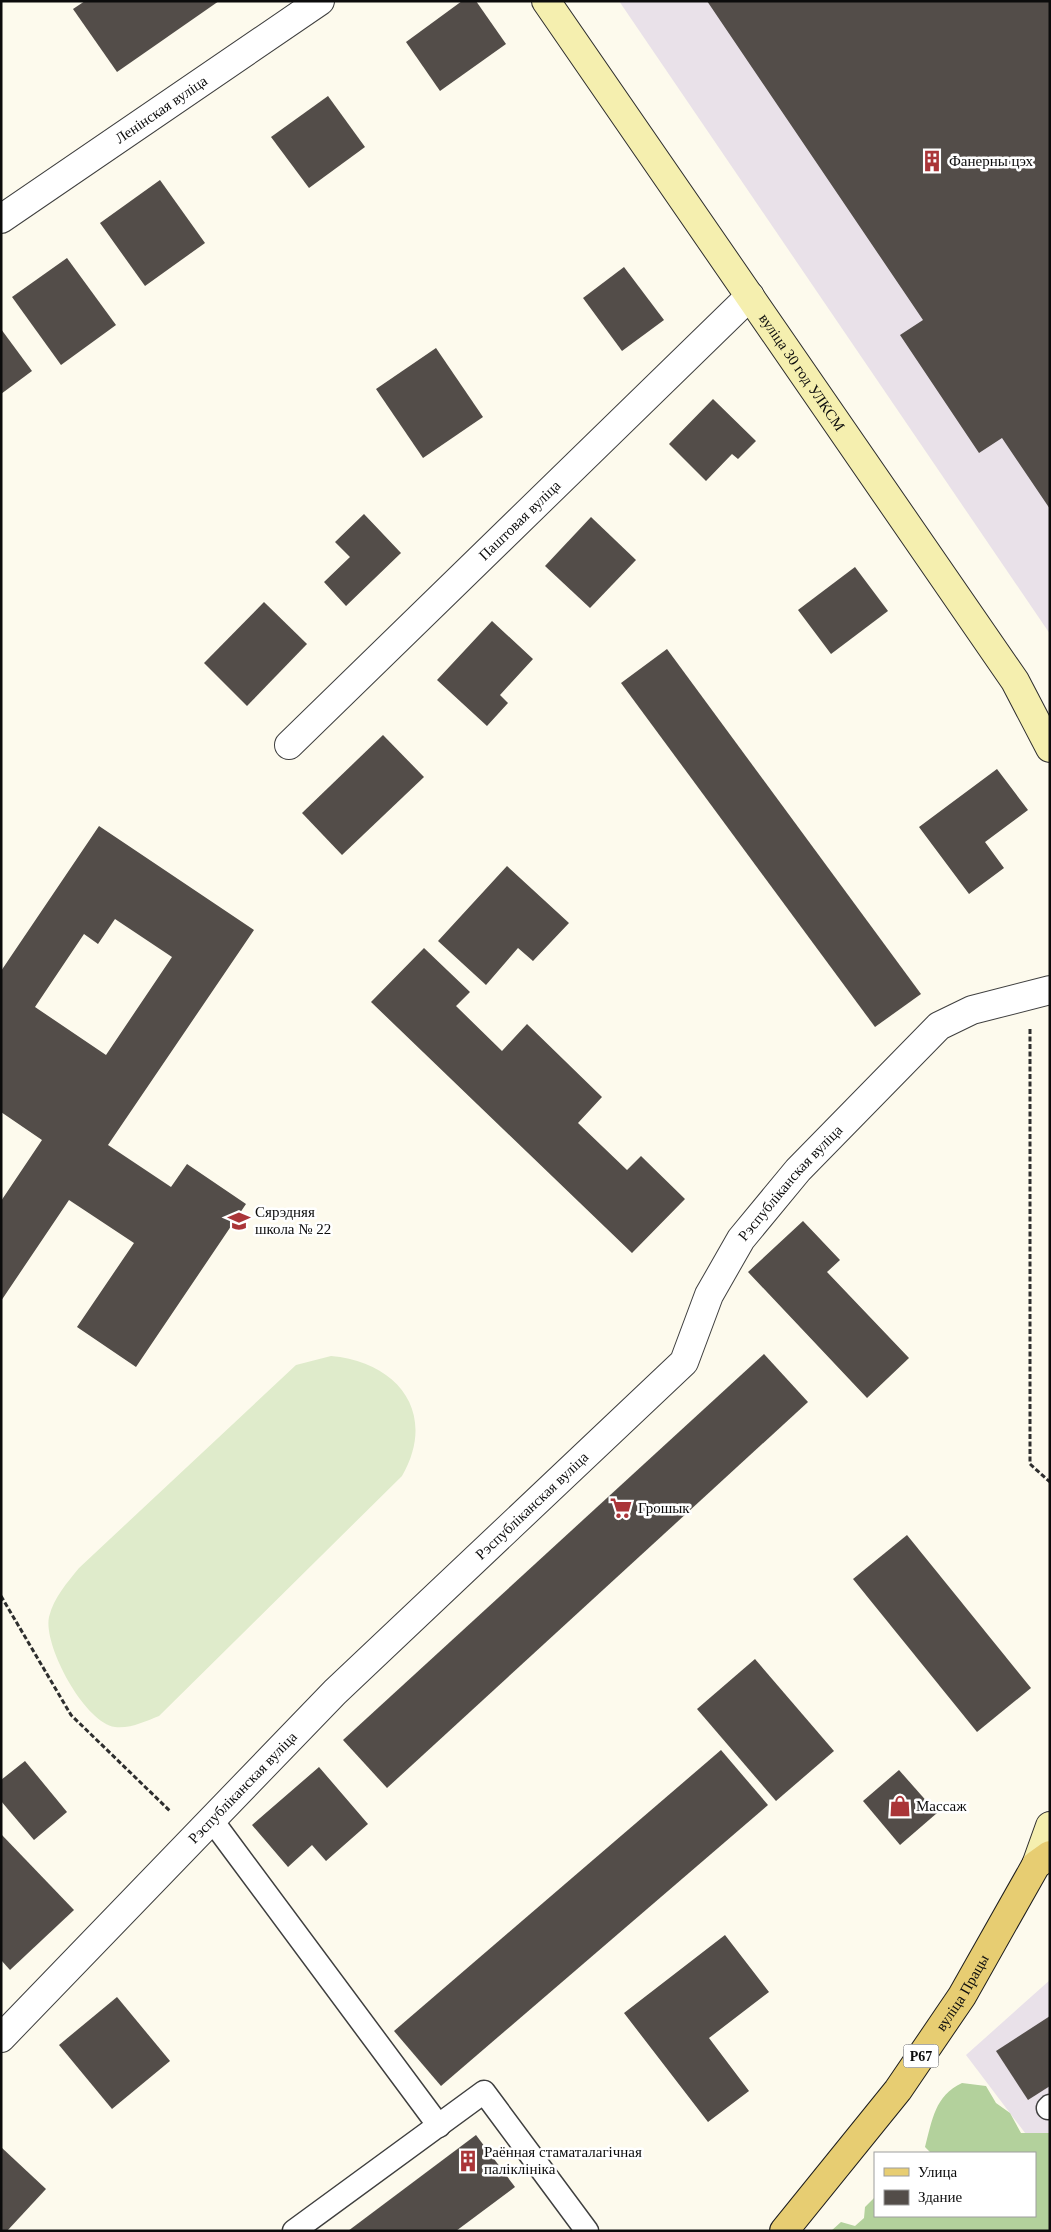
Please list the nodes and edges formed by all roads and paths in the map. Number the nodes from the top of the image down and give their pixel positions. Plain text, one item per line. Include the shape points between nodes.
1 (320, 1) edge
2 (546, 1) edge
3 (1, 219) edge
4 (750, 296) junction
5 (289, 745) dead end
6 (1050, 748) edge
7 (1040, 992) edge
8 (1050, 1482) edge
9 (1, 1596) edge
10 (1050, 1826) edge
11 (204, 1828) junction
12 (1043, 1860) edge
13 (1, 2038) edge
14 (439, 2126) junction
15 (294, 2231) edge
16 (587, 2231) edge
17 (784, 2231) edge

1 - 3 street, Ленінская вуліца
2 - 4 main road, вуліца 30 год УЛКСМ
4 - 5 street, Паштовая вуліца
4 - 6 main road, вуліца 30 год УЛКСМ via 1015,681
7 - 8 path via 1030,1464
7 - 11 street, Рэспубліканская вуліца via 972,1010 939,1026 932,1033 798,1170 741,1239 709,1295 684,1362 335,1692
9 - 11 path via 71,1715
10 - 12 main road
11 - 13 street, Рэспубліканская вуліца
11 - 14 lane
12 - 17 main road, вуліца Працы / Р67 via 962,1996 909,2074
14 - 15 lane
14 - 16 lane via 484,2092

